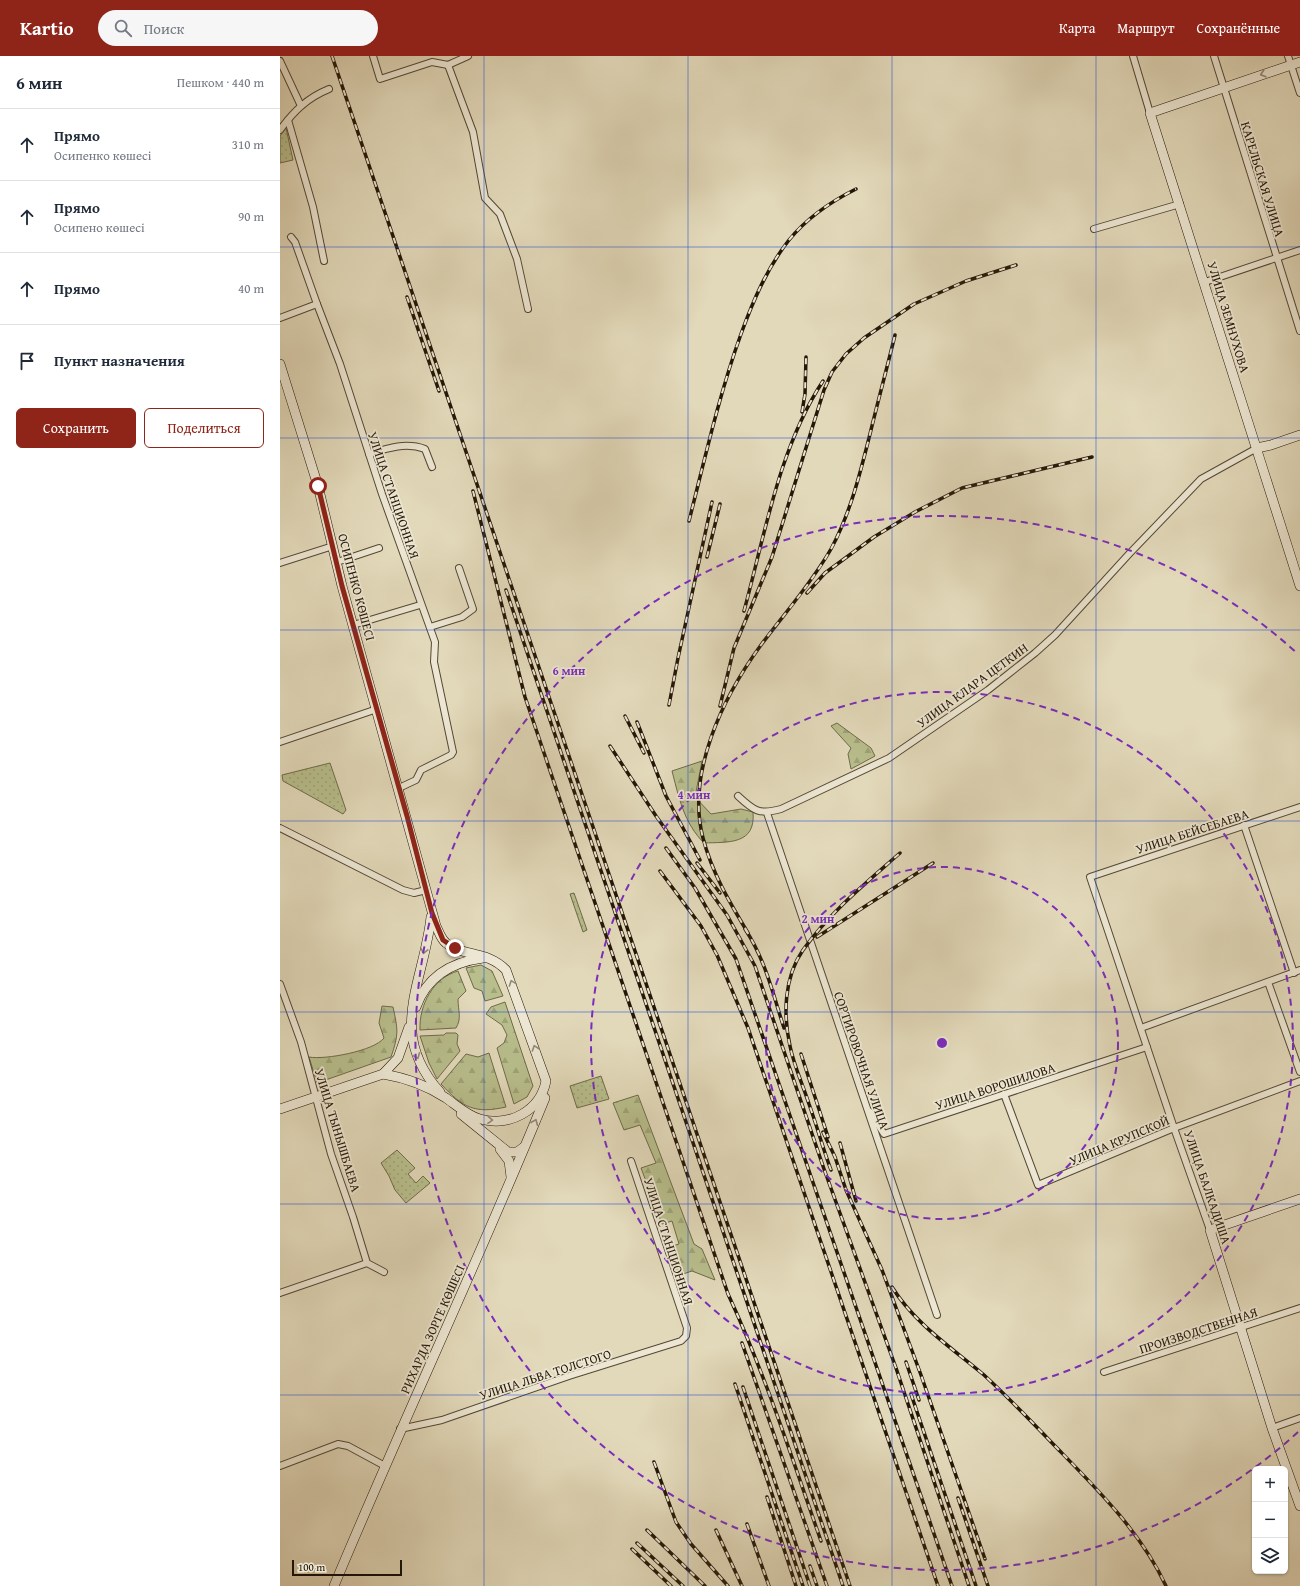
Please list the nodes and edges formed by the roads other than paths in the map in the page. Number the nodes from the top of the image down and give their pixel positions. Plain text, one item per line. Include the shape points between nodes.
1 (373, 56) edge
2 (468, 56) edge
3 (1133, 56) edge
4 (1214, 56) edge
5 (1288, 56) edge
6 (280, 61) edge
7 (1295, 64) edge
8 (448, 65) junction
9 (1223, 87) junction
10 (329, 89) dead end
11 (1300, 93) edge
12 (301, 106) junction
13 (1150, 113) junction
14 (288, 120) junction
15 (280, 130) edge
16 (1180, 204) junction
17 (1094, 229) dead end
18 (291, 237) dead end
19 (1300, 250) edge
20 (1276, 258) junction
21 (324, 261) dead end
22 (1205, 282) junction
23 (317, 304) junction
24 (528, 309) dead end
25 (280, 318) edge
26 (1300, 332) edge
27 (280, 368) edge
28 (1300, 435) edge
29 (1257, 448) junction
30 (369, 454) junction
31 (432, 467) dead end
32 (333, 546) junction
33 (379, 548) dead end
34 (337, 562) junction
35 (280, 563) edge
36 (459, 568) dead end
37 (1300, 586) edge
38 (420, 605) junction
39 (353, 625) junction
40 (430, 627) junction
41 (377, 709) junction
42 (280, 742) edge
43 (399, 788) junction
44 (738, 796) dead end
45 (1300, 806) edge
46 (767, 813) junction
47 (1244, 826) junction
48 (280, 828) edge
49 (1090, 876) joint
50 (426, 890) junction
51 (432, 913) junction
52 (489, 957) junction
53 (1297, 971) edge
54 (1268, 982) junction
55 (280, 984) edge
56 (412, 1018) junction
57 (1141, 1028) junction
58 (1146, 1047) junction
59 (1300, 1072) edge
60 (383, 1074) junction
61 (546, 1081) junction
62 (1300, 1081) edge
63 (1004, 1094) junction
64 (444, 1097) junction
65 (315, 1098) junction
66 (865, 1104) junction
67 (280, 1109) edge
68 (1174, 1128) junction
69 (492, 1141) junction
70 (525, 1146) junction
71 (631, 1161) dead end
72 (509, 1184) junction
73 (1300, 1199) edge
74 (1210, 1230) junction
75 (367, 1264) junction
76 (384, 1272) dead end
77 (280, 1292) edge
78 (1300, 1308) edge
79 (937, 1315) dead end
80 (687, 1328) joint
81 (1240, 1328) junction
82 (1104, 1372) dead end
83 (1300, 1418) edge
84 (1272, 1428) junction
85 (400, 1429) junction
86 (280, 1466) edge
87 (385, 1466) junction
88 (1300, 1506) edge
89 (334, 1586) edge

1 - 8 street via 380,79 432,62
2 - 8 street
3 - 13 street, УЛИЦА ЗЕМНУХОВА
4 - 9 street, КАРЕЛЬСКАЯ УЛИЦА
5 - 7 street
6 - 12 street
7 -> 9 main road
7 - 11 street
8 - 24 street via 473,132 485,198 503,220 518,259
9 - 13 main road
9 - 20 street, КАРЕЛЬСКАЯ УЛИЦА
10 - 12 street
12 - 14 street
13 - 16 main road, УЛИЦА ЗЕМНУХОВА
14 - 15 street
14 - 21 street via 313,207
16 - 17 street
16 - 22 main road, УЛИЦА ЗЕМНУХОВА
18 - 23 street, УЛИЦА СТАНЦИОННАЯ
19 - 20 street
20 - 22 street
20 - 26 street, КАРЕЛЬСКАЯ УЛИЦА
22 - 29 main road, УЛИЦА ЗЕМНУХОВА
23 - 25 street
23 - 30 street, УЛИЦА СТАНЦИОННАЯ via 340,364
27 - 32 main road, ОСИПЕНКО КӨШЕСІ via 318,486
28 - 29 main road
29 - 37 main road, УЛИЦА ЗЕМНУХОВА
29 - 46 street, УЛИЦА КЛАРА ЦЕТКИН via 1200,479 1055,635 988,690 889,758 781,809
30 - 31 street via 402,446 420,447 425,449
30 - 38 street, УЛИЦА СТАНЦИОННАЯ
32 - 34 main road, ОСИПЕНКО КӨШЕСІ
32 - 35 street
33 - 34 street
34 - 39 main road, ОСИПЕНКО КӨШЕСІ
36 - 40 street via 473,609 462,617
38 - 39 street
38 - 40 street, УЛИЦА СТАНЦИОННАЯ
39 - 41 main road, ОСИПЕНКО КӨШЕСІ
40 - 43 street, УЛИЦА СТАНЦИОННАЯ via 435,642 434,662 452,754 421,770 416,780
41 - 42 street
41 - 43 main road, ОСИПЕНКО КӨШЕСІ
43 - 50 main road, ОСИПЕНКО КӨШЕСІ
44 - 46 street via 757,811
45 - 47 street, УЛИЦА БЕЙСЕБАЕВА
46 - 66 street, СОРТИРОВОЧНАЯ УЛИЦА
47 - 49 street, УЛИЦА БЕЙСЕБАЕВА
47 - 53 street
48 - 50 street via 403,890 414,893
49 - 57 street, УЛИЦА БАЛКАДИША
50 - 51 main road, ОСИПЕНКО КӨШЕСІ
51 - 52 main road, ОСИПЕНКО КӨШЕСІ via 446,943
51 -> 56 main road
52 - 56 main road via 462,961 436,976 418,1002
61 -> 52 main road via 510,977 500,963
53 - 54 street
54 - 57 street
54 - 59 street
55 - 65 street, УЛИЦА ТЫНЫШБАЕВА via 301,1042
56 - 60 main road via 398,1058
56 -> 64 main road via 411,1040 416,1056
57 - 58 street, УЛИЦА БАЛКАДИША
58 - 63 street, УЛИЦА ВОРОШИЛОВА
58 - 68 street, УЛИЦА БАЛКАДИША
60 - 64 main road via 409,1079
60 - 65 main road
64 -> 61 main road via 478,1119 494,1121 522,1114 536,1104
70 -> 61 main road, РИХАРДА ЗОРГЕ КӨШЕСІ via 545,1097
62 - 68 street, УЛИЦА КРУПСКОЙ
63 - 66 street, УЛИЦА ВОРОШИЛОВА via 884,1134
63 - 68 street, УЛИЦА КРУПСКОЙ via 1038,1185
64 - 69 main road
65 - 67 main road
65 - 75 street, УЛИЦА ТЫНЫШБАЕВА
66 - 79 street, СОРТИРОВОЧНАЯ УЛИЦА
68 - 74 street, УЛИЦА БАЛКАДИША
69 - 70 main road via 513,1153
69 - 72 main road via 509,1161
70 - 72 main road, РИХАРДА ЗОРГЕ КӨШЕСІ
71 - 80 street, УЛИЦА СТАНЦИОННАЯ
72 - 85 main road, РИХАРДА ЗОРГЕ КӨШЕСІ via 442,1340
73 - 74 main road
74 - 81 main road, УЛИЦА БАЛКАДИША
75 - 76 street
75 - 77 street
78 - 81 street, ПРОИЗВОДСТВЕННАЯ
80 - 85 street, УЛИЦА ЛЬВА ТОЛСТОГО via 686,1336 681,1341 442,1420
81 - 82 street, ПРОИЗВОДСТВЕННАЯ
81 - 84 main road, УЛИЦА БАЛКАДИША
83 - 84 street
84 - 88 main road, УЛИЦА БАЛКАДИША
85 - 87 main road, РИХАРДА ЗОРГЕ КӨШЕСІ
86 - 87 street via 338,1444 348,1446
87 - 89 main road, РИХАРДА ЗОРГЕ КӨШЕСІ

